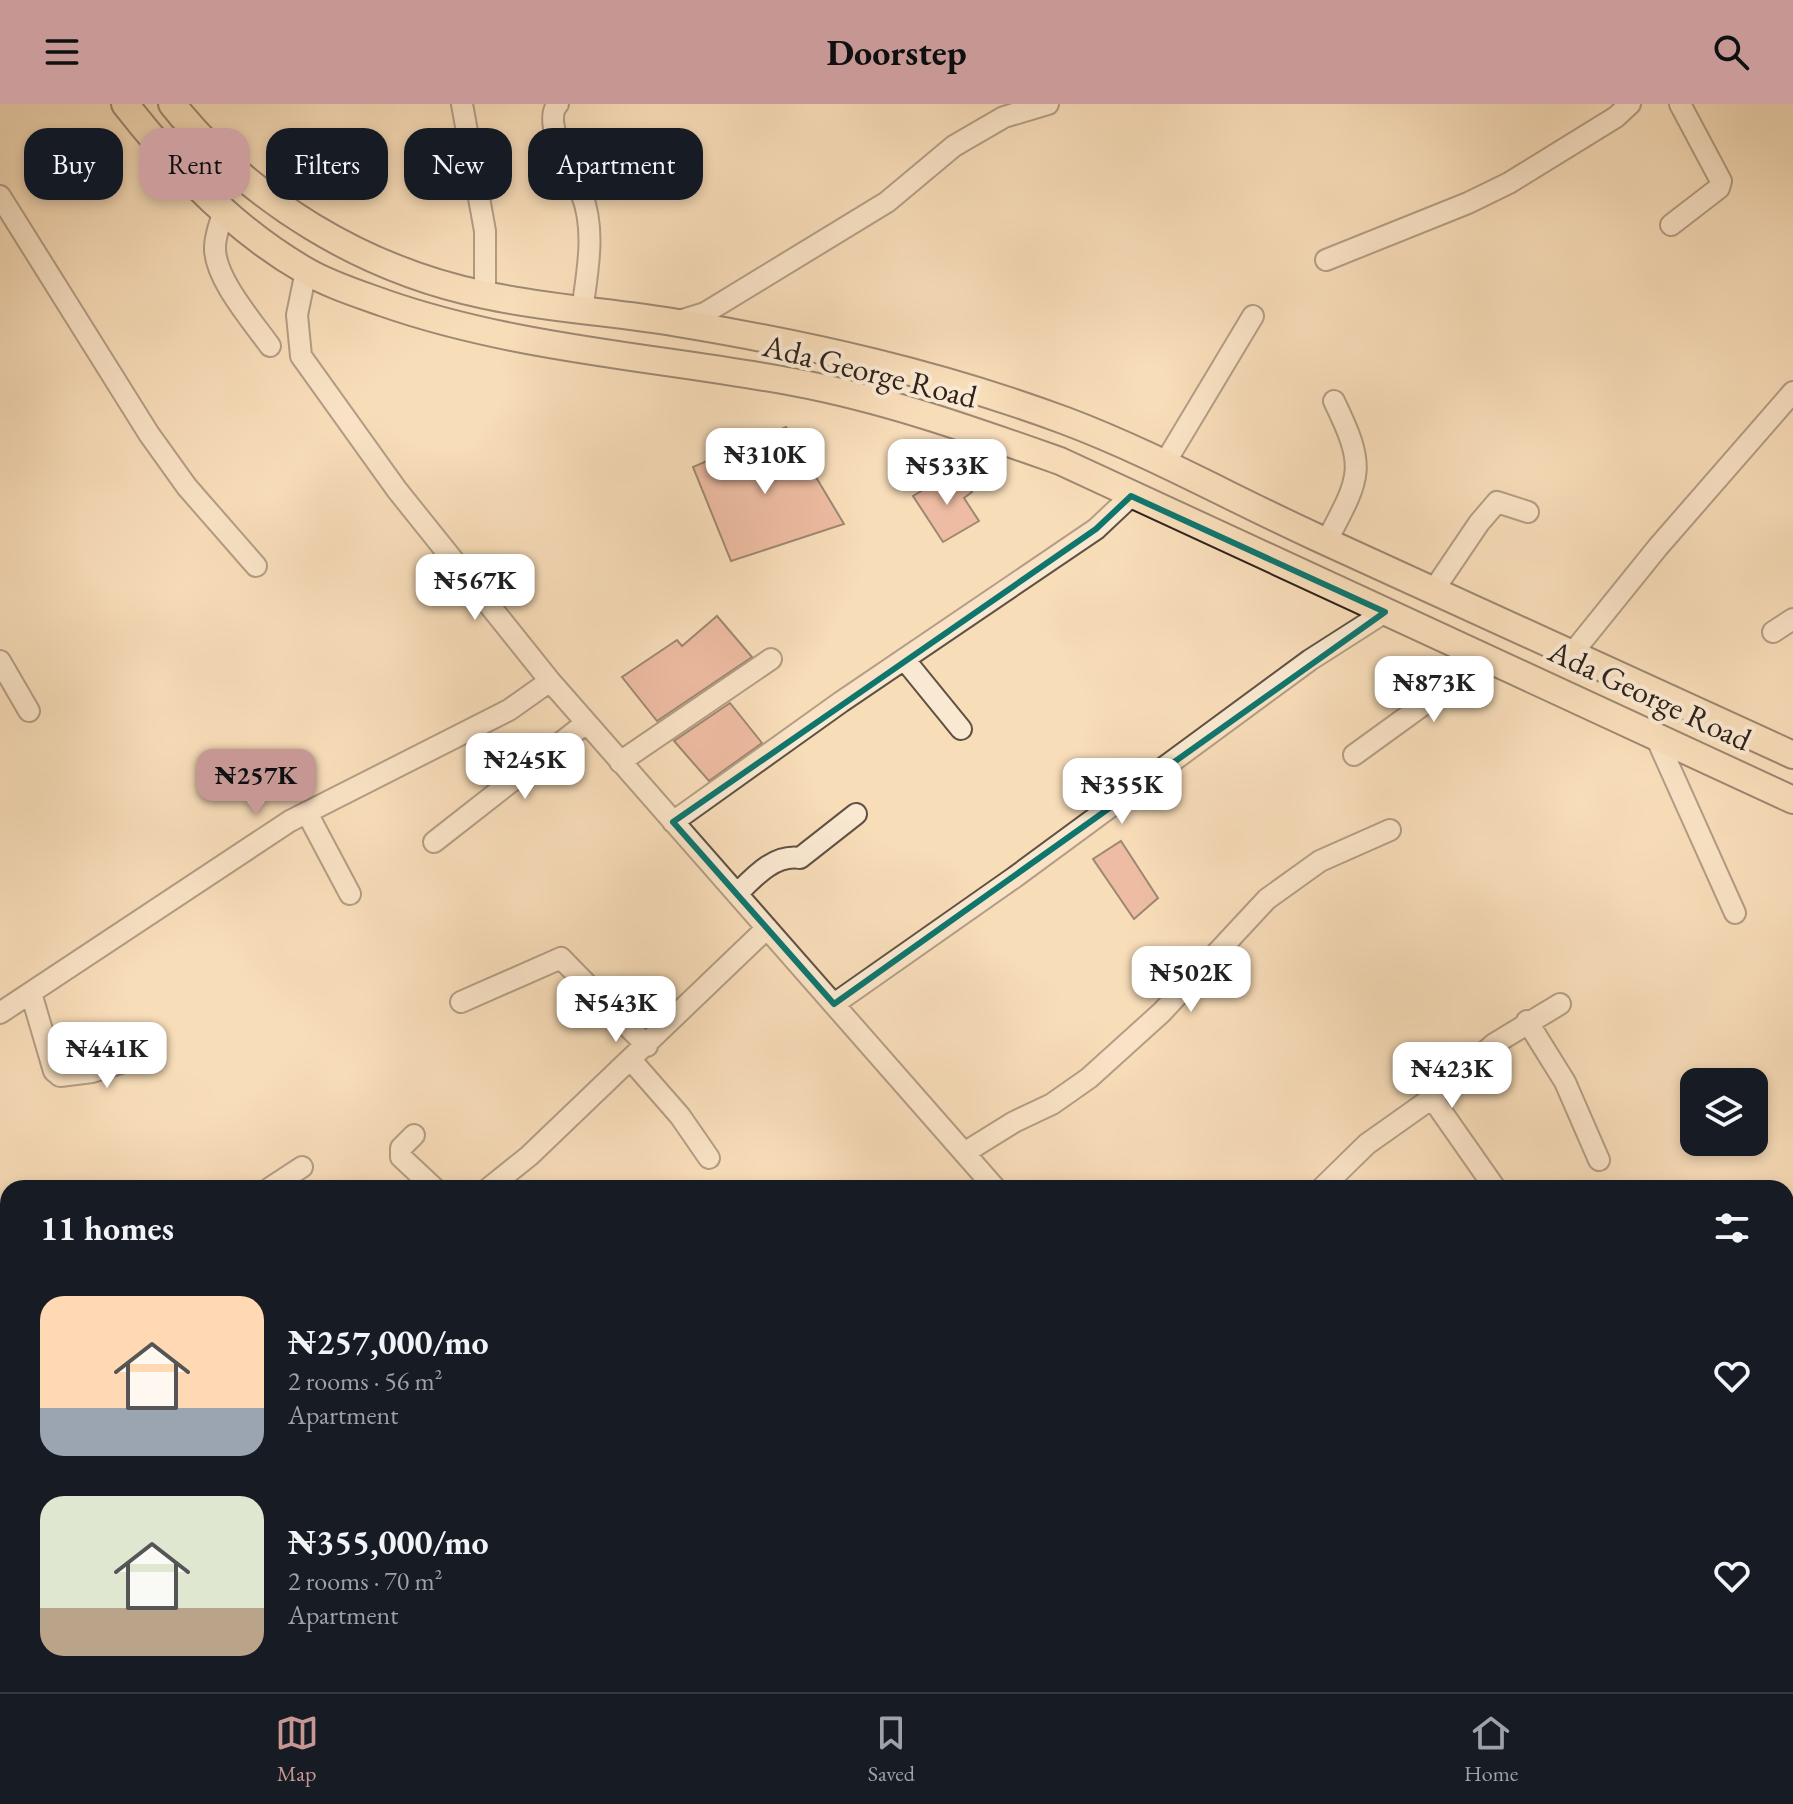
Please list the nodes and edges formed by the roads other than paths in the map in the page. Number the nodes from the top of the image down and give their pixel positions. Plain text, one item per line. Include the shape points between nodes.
1 (125, 104) edge
2 (172, 104) edge
3 (462, 104) edge
4 (558, 104) edge
5 (1048, 104) edge
6 (1630, 104) edge
7 (1680, 104) edge
8 (0, 196) edge
9 (224, 210) junction
10 (1671, 225) dead end
11 (1326, 260) dead end
12 (306, 271) junction
13 (485, 295) junction
14 (582, 311) junction
15 (1253, 316) dead end
16 (676, 322) junction
17 (270, 346) dead end
18 (1793, 392) edge
19 (1334, 401) dead end
20 (1163, 466) junction
21 (1131, 496) junction
22 (1528, 512) dead end
23 (1326, 542) junction
24 (256, 566) dead end
25 (1433, 591) junction
26 (1385, 612) junction
27 (1793, 619) edge
28 (1773, 632) dead end
29 (1570, 656) junction
30 (1488, 658) junction
31 (771, 659) dead end
32 (904, 659) junction
33 (0, 661) edge
34 (550, 681) junction
35 (29, 711) dead end
36 (586, 723) junction
37 (961, 729) dead end
38 (1655, 735) junction
39 (1354, 755) dead end
40 (1793, 755) edge
41 (620, 762) junction
42 (1793, 800) edge
43 (307, 813) junction
44 (856, 814) dead end
45 (673, 822) junction
46 (1390, 830) dead end
47 (434, 842) dead end
48 (350, 894) dead end
49 (737, 894) junction
50 (1735, 913) dead end
51 (767, 928) junction
52 (31, 993) junction
53 (461, 1002) dead end
54 (834, 1004) junction
55 (1560, 1004) dead end
56 (0, 1013) edge
57 (1527, 1021) junction
58 (639, 1053) junction
59 (149, 1054) dead end
60 (1432, 1098) junction
61 (414, 1135) dead end
62 (964, 1153) junction
63 (709, 1158) dead end
64 (1599, 1160) dead end
65 (302, 1167) dead end
66 (282, 1180) edge
67 (425, 1180) edge
68 (499, 1180) edge
69 (982, 1180) edge
70 (1330, 1180) edge
71 (1489, 1180) edge

1 - 9 main road, Ada George Road via 188,180
2 - 13 main road, Ada George Road via 222,156 297,218 429,281
3 - 13 street via 485,231
4 - 14 street via 552,119 584,200 588,225
5 - 16 street via 1004,117 954,146 887,202 705,313
6 - 11 street via 1509,183
7 - 10 street via 1721,181
8 - 24 street via 149,434
9 - 12 main road, Ada George Road
9 - 17 street via 215,257
12 - 21 main road, Ada George Road via 363,296 466,329 880,402 1060,461
12 - 34 street via 297,335 301,356 397,490
13 - 14 main road, Ada George Road
14 - 16 main road, Ada George Road
15 - 20 street
16 - 20 main road, Ada George Road via 966,385 1071,423
18 - 29 street
19 - 23 street via 1356,444 1358,476
20 - 23 main road, Ada George Road
21 - 26 main road, Ada George Road
21 - 32 street via 1096,529
22 - 25 street via 1497,502
23 - 25 main road, Ada George Road
25 - 29 main road, Ada George Road
26 - 30 main road, Ada George Road
26 - 54 street via 1310,660
27 - 28 street
29 - 40 main road, Ada George Road
30 - 38 main road, Ada George Road
30 - 39 street
31 - 41 street
32 - 37 street
32 - 45 street
33 - 35 street
34 - 36 street
34 - 43 street via 496,717
36 - 41 street
36 - 47 street
38 - 42 main road, Ada George Road
38 - 50 street
41 - 45 street
43 - 48 street
43 - 52 street
44 - 49 street via 800,858 789,856 763,868
45 - 49 street
46 - 62 street via 1320,861 1267,899 1162,1012 1089,1078
49 - 51 street
51 - 54 street
51 - 58 street
52 - 56 street
52 - 59 street via 54,1071 60,1076
53 - 58 street via 561,958
54 - 62 street
55 - 57 street
57 - 60 street
57 - 64 street via 1565,1082
58 - 63 street
58 - 68 street
60 - 70 street via 1367,1144
60 - 71 street
61 - 67 street via 401,1148 401,1157
62 - 69 street
65 - 66 street

